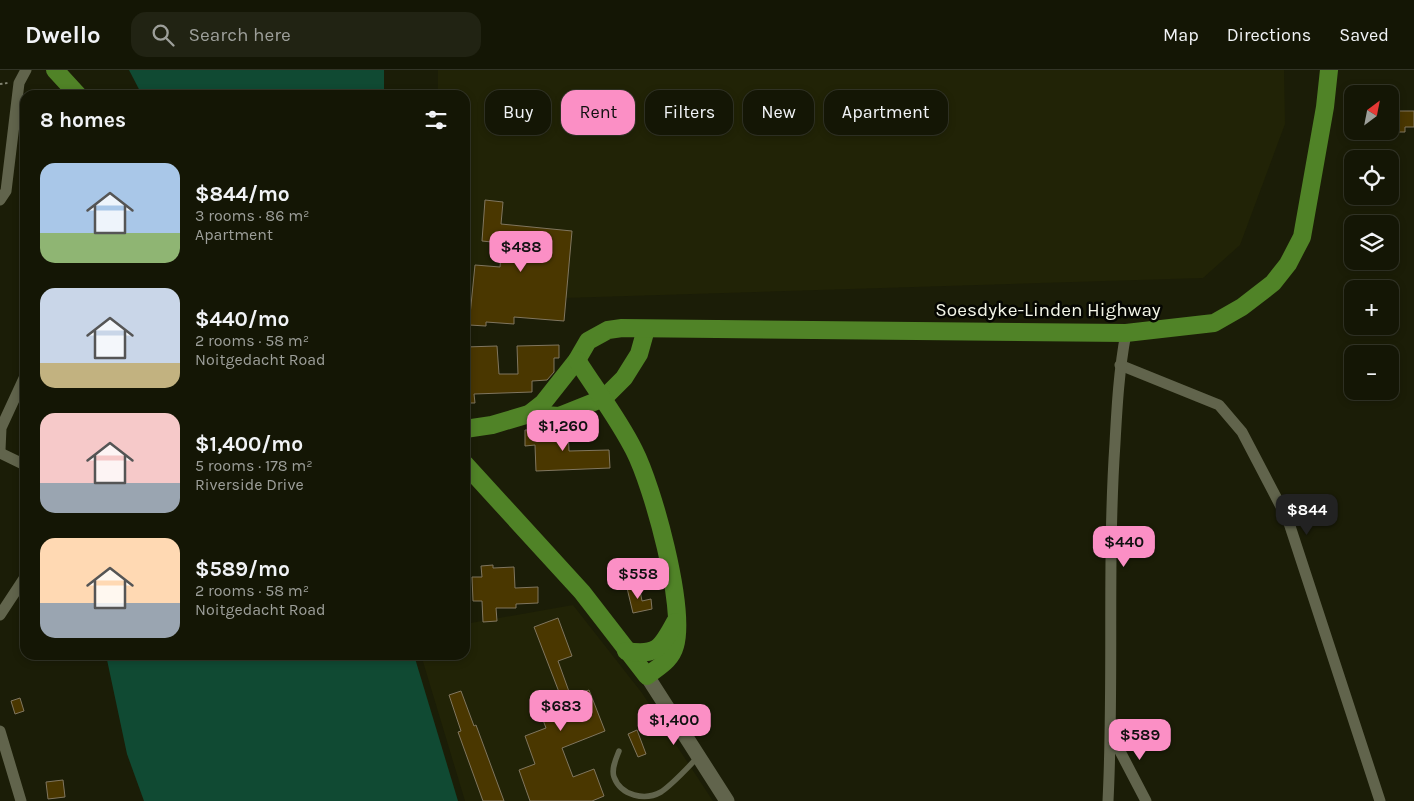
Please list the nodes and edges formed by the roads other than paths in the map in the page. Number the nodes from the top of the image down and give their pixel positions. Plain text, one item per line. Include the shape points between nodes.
1 (26, 70) edge
2 (56, 70) edge
3 (1329, 70) edge
4 (73, 90) edge
5 (0, 200) edge
6 (646, 329) junction
7 (1126, 333) junction
8 (577, 360) junction
9 (1120, 365) junction
10 (20, 387) edge
11 (604, 398) junction
12 (529, 414) junction
13 (470, 428) edge
14 (0, 452) edge
15 (20, 462) edge
16 (470, 469) edge
17 (20, 585) edge
18 (0, 615) edge
19 (676, 618) junction
20 (626, 651) junction
21 (647, 676) junction
22 (0, 731) edge
23 (1112, 734) junction
24 (619, 751) dead end
25 (698, 757) junction
26 (21, 801) edge
27 (726, 801) edge
28 (1108, 801) edge
29 (1146, 801) edge
30 (1380, 801) edge

1 - 5 street via 19,83 6,191
2 - 4 main road
3 - 7 main road, Soesdyke-Linden Highway via 1302,237 1273,284 1214,323
6 - 7 main road, Soesdyke-Linden Highway
6 - 8 main road, Soesdyke-Linden Highway via 608,330 588,341
6 - 11 main road, Soesdyke-Linden Highway via 639,354 624,378
7 - 9 street
8 - 11 main road
8 - 12 main road, Soesdyke-Linden Highway via 543,403
9 - 23 street via 1111,502
9 - 30 street via 1219,405 1242,432 1288,520
10 - 14 street via 1,428
11 - 12 main road, Soesdyke-Linden Highway via 559,416
11 - 19 main road via 644,472 674,589
12 - 13 main road, Soesdyke-Linden Highway
14 - 15 street
16 - 20 main road via 582,592
17 - 18 street
19 - 20 main road via 668,635 654,650 646,654
19 - 21 main road via 675,648 666,662
20 - 21 main road
21 - 25 street
22 - 26 street
23 - 28 street
23 - 29 street
24 - 25 lane via 614,777 622,788 642,797 661,792
25 - 27 street

